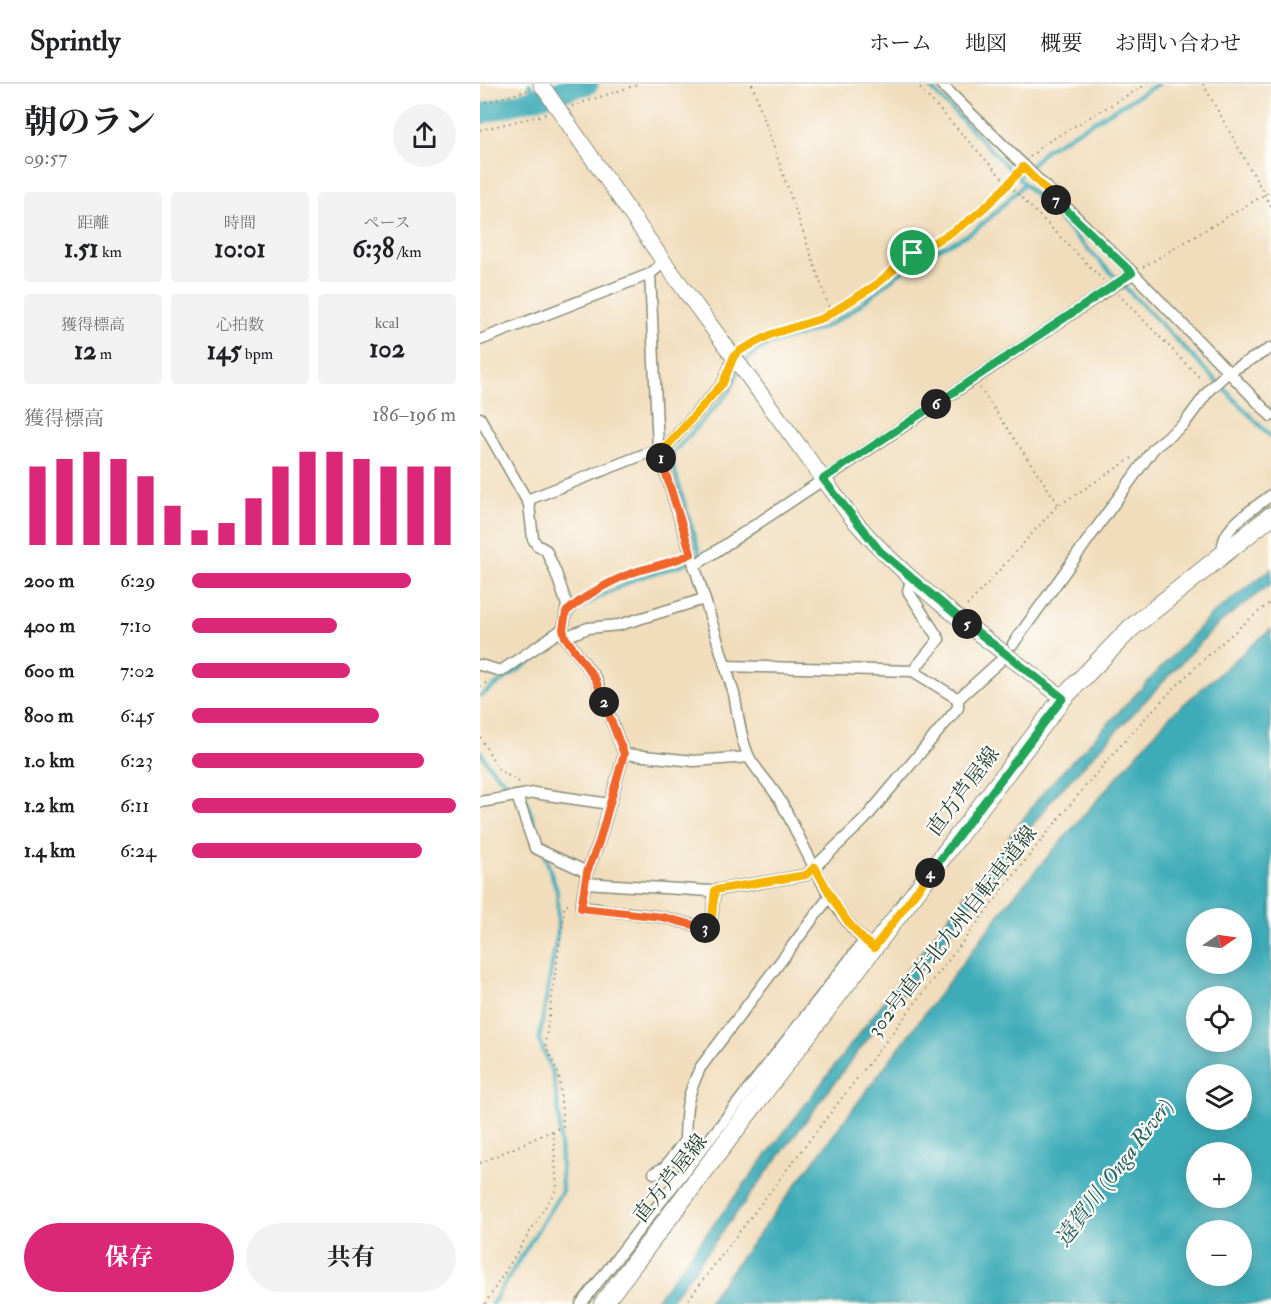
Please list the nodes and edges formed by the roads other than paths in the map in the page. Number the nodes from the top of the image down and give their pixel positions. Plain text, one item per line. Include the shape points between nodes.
1 (941, 84) edge
2 (545, 85) edge
3 (664, 262) junction
4 (1132, 273) junction
5 (650, 274) junction
6 (480, 340) edge
7 (1271, 348) edge
8 (734, 356) junction
9 (1227, 373) junction
10 (1271, 416) edge
11 (480, 418) edge
12 (658, 448) junction
13 (823, 479) junction
14 (1271, 495) edge
15 (527, 500) junction
16 (1271, 516) edge
17 (1223, 552) junction
18 (694, 566) junction
19 (911, 580) junction
20 (704, 599) junction
21 (564, 633) junction
22 (1013, 644) dead end
23 (999, 662) dead end
24 (480, 664) edge
25 (725, 666) junction
26 (913, 671) junction
27 (1063, 698) junction
28 (958, 699) junction
29 (624, 754) junction
30 (749, 757) junction
31 (517, 796) junction
32 (480, 802) edge
33 (610, 804) junction
34 (815, 867) junction
35 (586, 878) junction
36 (715, 890) junction
37 (830, 896) junction
38 (869, 945) junction
39 (685, 1140) junction
40 (692, 1158) junction
41 (654, 1173) dead end
42 (581, 1304) edge
43 (603, 1304) edge

1 - 4 street
2 - 3 street
3 - 5 street
3 - 8 street
4 - 9 street
4 - 13 street
5 - 6 street
5 - 12 street
7 - 9 street
8 - 12 street via 723,383 668,445
8 - 13 street
9 - 10 street
9 - 22 street via 1184,424 1154,448
11 - 15 street
12 - 15 street
12 - 18 street
13 - 18 street
13 - 19 street via 880,551
14 - 17 street via 1228,531 1222,543
15 - 21 street via 533,539 546,550 567,605
16 - 17 main road, 直方芦屋線
17 - 27 main road, 直方芦屋線 via 1131,628
18 - 20 street
19 - 26 street via 908,591 939,639
19 - 27 street
20 - 21 street via 619,625
20 - 25 street
21 - 24 street via 501,671
21 - 29 street via 596,680
23 - 28 street
25 - 26 street
25 - 30 street
26 - 28 street
27 - 38 main road, 直方芦屋線
28 - 34 street via 958,708 864,820
29 - 30 street via 694,761
29 - 33 street
30 - 34 street via 779,800
31 - 32 street
31 - 33 street via 529,794
31 - 35 street via 535,848
33 - 35 street
34 - 36 street via 806,875
34 - 37 street
35 - 36 street
35 - 36 street via 581,908 662,917 705,928 711,925
37 - 38 street
37 - 39 street via 700,1068 687,1097
38 - 40 street
38 - 43 main road, 直方芦屋線
39 - 40 street
39 - 41 street via 665,1167
40 - 42 street

